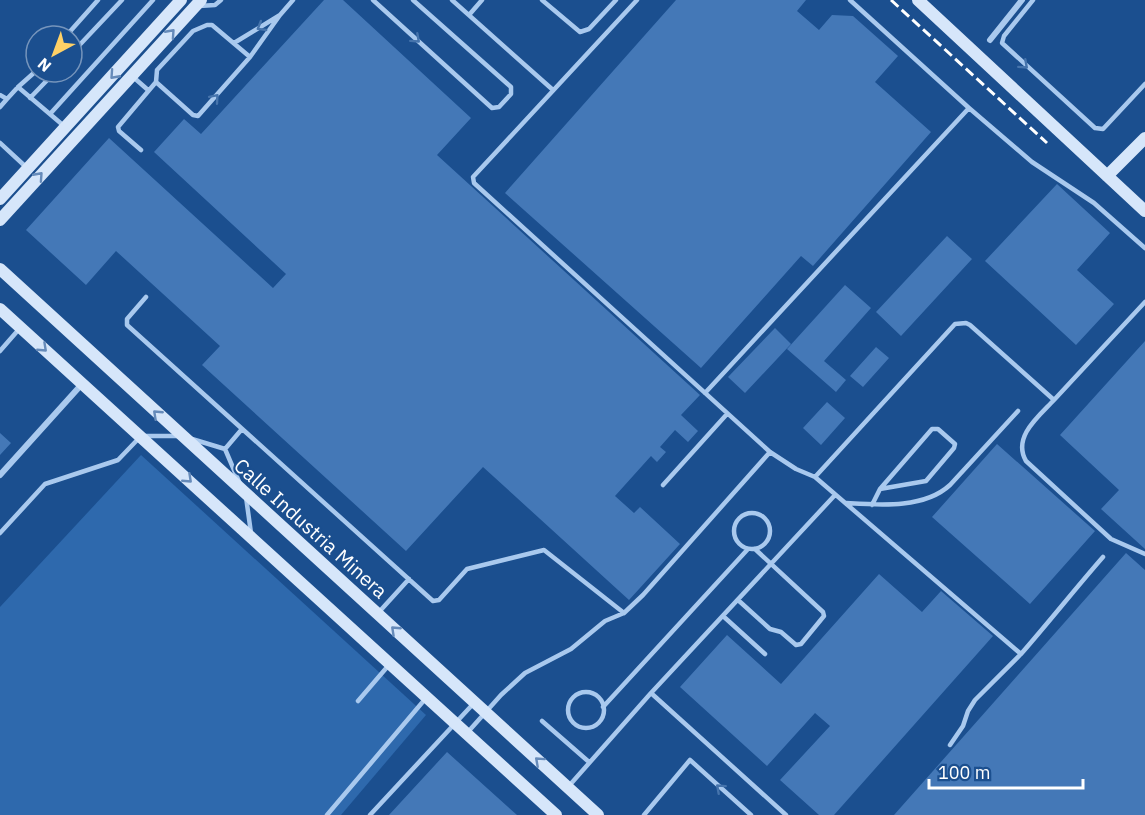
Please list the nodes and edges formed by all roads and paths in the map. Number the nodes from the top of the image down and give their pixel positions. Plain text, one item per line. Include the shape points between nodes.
1 (98, 0) edge
2 (122, 0) edge
3 (153, 0) edge
4 (221, 0) edge
5 (293, 0) edge
6 (373, 0) edge
7 (413, 0) edge
8 (452, 0) edge
9 (482, 0) edge
10 (542, 0) edge
11 (616, 0) edge
12 (637, 0) edge
13 (850, 0) edge
14 (918, 0) edge
15 (1022, 0) edge
16 (1033, 0) edge
17 (179, 3) edge
18 (199, 3) edge
19 (280, 15) junction
20 (469, 15) junction
21 (187, 16) junction
22 (77, 24) edge
23 (84, 40) edge
24 (990, 40) dead end
25 (234, 43) junction
26 (250, 57) junction
27 (132, 76) junction
28 (24, 82) edge
29 (156, 82) junction
30 (43, 84) edge
31 (1145, 84) edge
32 (18, 87) junction
33 (148, 90) junction
34 (553, 90) junction
35 (0, 95) edge
36 (30, 98) junction
37 (6, 99) junction
38 (0, 107) edge
39 (969, 108) junction
40 (50, 114) junction
41 (66, 127) junction
42 (1145, 138) edge
43 (0, 143) edge
44 (141, 150) dead end
45 (28, 168) junction
46 (1107, 176) junction
47 (0, 199) edge
48 (1145, 211) edge
49 (0, 220) edge
50 (1145, 248) edge
51 (0, 269) edge
52 (146, 297) dead end
53 (1145, 302) edge
54 (0, 309) edge
55 (20, 327) junction
56 (0, 351) edge
57 (82, 384) junction
58 (705, 393) junction
59 (1054, 400) junction
60 (1018, 411) dead end
61 (727, 414) junction
62 (242, 429) junction
63 (141, 436) junction
64 (181, 436) junction
65 (225, 449) junction
66 (770, 452) junction
67 (0, 475) edge
68 (815, 477) junction
69 (663, 485) dead end
70 (880, 489) junction
71 (245, 495) junction
72 (836, 495) junction
73 (846, 503) junction
74 (872, 505) junction
75 (0, 533) edge
76 (251, 537) junction
77 (748, 549) junction
78 (755, 549) junction
79 (1145, 554) edge
80 (1103, 557) dead end
81 (770, 564) junction
82 (409, 579) junction
83 (738, 600) junction
84 (624, 613) junction
85 (377, 614) junction
86 (723, 616) junction
87 (765, 654) dead end
88 (1022, 654) junction
89 (390, 664) junction
90 (651, 693) junction
91 (427, 697) junction
92 (358, 701) dead end
93 (474, 703) junction
94 (603, 707) junction
95 (485, 712) junction
96 (542, 721) dead end
97 (455, 723) junction
98 (467, 734) junction
99 (950, 745) dead end
100 (589, 762) junction
101 (568, 787) junction
102 (327, 814) edge
103 (370, 815) edge
104 (556, 815) edge
105 (598, 815) edge
106 (644, 815) edge
107 (751, 815) edge
108 (786, 815) edge

1 - 22 lane
2 - 23 lane
3 - 40 lane
4 - 18 lane via 212,6
5 - 19 lane
6 -> 7 lane via 492,108 499,107 511,94 511,87
8 - 20 lane
9 - 20 lane
10 - 11 lane via 580,32 589,29
12 - 34 lane
13 - 39 lane
14 - 46 main road
15 - 24 street
16 -> 31 lane via 1003,38 1004,46 1099,130
17 - 21 street
17 -> 41 main road
18 - 21 main road
19 -> 25 lane
19 - 26 lane
20 - 34 lane
27 -> 21 main road
25 - 26 lane
25 - 29 lane via 210,24 195,30 157,70
29 -> 26 lane via 198,116
27 - 33 lane
49 -> 27 main road
28 - 32 lane
29 - 33 lane
30 - 36 lane
32 - 36 lane
32 - 37 lane
33 - 44 lane via 118,127
34 - 58 lane via 472,181
35 - 37 lane
36 - 40 lane
37 - 38 lane
39 - 50 lane via 1045,172 1094,203
39 - 58 lane
40 - 41 lane
41 - 45 main road
42 - 46 main road
43 - 45 lane
45 - 47 main road
46 - 48 main road
64 -> 51 main road, Calle Industria Minera
52 - 62 lane via 127,319 127,325
53 - 59 lane
54 - 55 main road
55 - 56 lane
55 -> 57 main road
57 - 63 main road
57 - 67 street
58 - 61 lane
59 - 68 lane via 970,325 955,324
59 - 79 lane via 1027,429 1022,454 1038,474 1111,539
60 - 74 lane via 944,491 897,504
61 - 66 lane
61 - 69 lane
62 - 65 lane
62 - 82 lane
63 - 64 lane
63 - 75 lane via 118,460 45,484
63 -> 76 main road
64 - 65 lane
64 - 71 main road, Calle Industria Minera
65 - 71 lane
66 - 68 lane
66 - 84 lane
68 - 72 lane
70 - 70 lane via 934,428 955,444 925,481
70 - 74 lane
71 - 76 lane
71 - 85 main road, Calle Industria Minera
72 - 73 lane
72 - 81 lane
73 - 74 lane
73 - 88 lane
76 - 89 main road
77 - 78 lane
77 - 78 lane via 735,537 735,525 742,516 753,514 764,518 770,528 768,540
77 - 94 lane
78 - 81 lane
80 - 88 lane
81 - 83 lane
81 - 83 lane via 824,614 823,619 799,645 794,644
82 - 84 lane via 436,602 467,569 544,550
82 - 85 lane
83 - 86 lane
84 - 95 lane via 605,621 571,649 525,674
93 -> 85 main road, Calle Industria Minera
86 - 87 lane
86 - 90 lane
88 - 99 lane via 975,700
89 - 91 main road
89 - 92 lane
90 - 100 lane
90 - 108 lane
91 - 97 main road
91 - 102 lane
93 - 95 main road, Calle Industria Minera
93 - 97 lane
94 - 94 lane via 596,696 581,693 572,699 569,716 581,728 593,727 602,719
95 - 98 lane
101 -> 95 main road, Calle Industria Minera
96 - 100 lane
97 - 98 main road
97 - 103 lane
98 - 104 main road
100 - 101 lane
101 - 105 main road, Calle Industria Minera
107 -> 106 lane via 690,760

